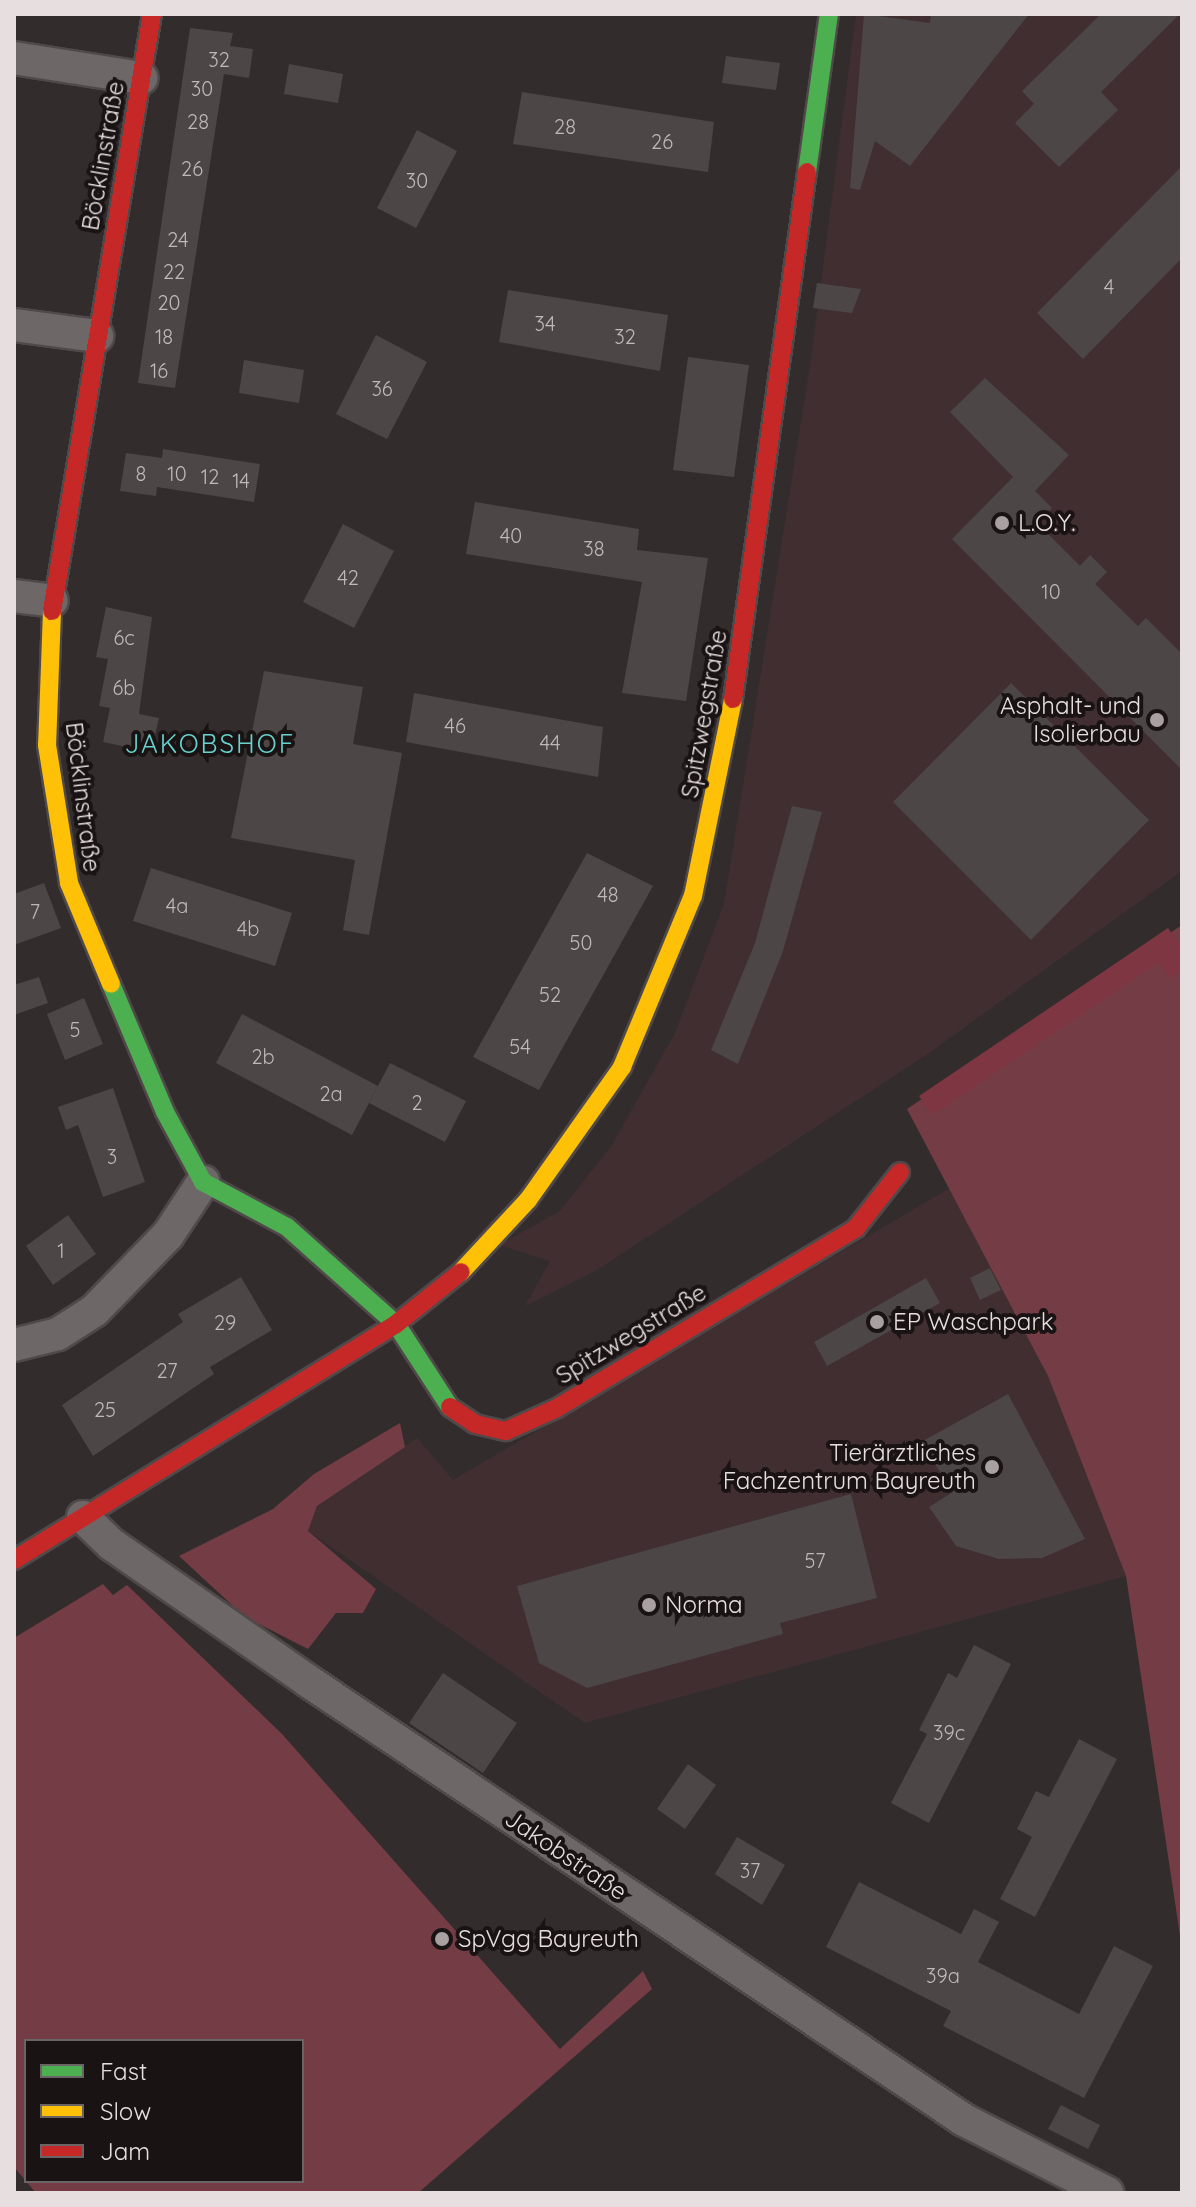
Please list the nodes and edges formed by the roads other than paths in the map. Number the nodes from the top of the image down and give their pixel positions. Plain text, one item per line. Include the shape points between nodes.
1 (152, 14) edge
2 (829, 14) edge
3 (14, 58) edge
4 (141, 78) junction
5 (14, 325) edge
6 (97, 336) junction
7 (14, 596) edge
8 (52, 601) junction
9 (900, 1172) dead end
10 (203, 1182) junction
11 (396, 1324) junction
12 (14, 1345) edge
13 (83, 1517) junction
14 (14, 1560) edge
15 (1107, 2193) edge

1 - 4 street, Böcklinstraße
2 - 11 street, Spitzwegstraße via 734,695 693,896 622,1067 573,1142 459,1275
3 - 4 street
4 - 6 street, Böcklinstraße
5 - 6 street
6 - 8 street, Böcklinstraße
7 - 8 street
8 - 10 street, Böcklinstraße via 47,745 69,883 165,1112
9 - 11 street, Spitzwegstraße via 856,1228 557,1408 506,1431 475,1424 451,1408
10 - 11 street via 287,1227
10 - 12 street via 168,1235 94,1311 58,1334
11 - 13 street, Spitzwegstraße
13 - 14 street, Spitzwegstraße
13 - 15 street, Jakobstraße via 111,1544 319,1689 964,2120

